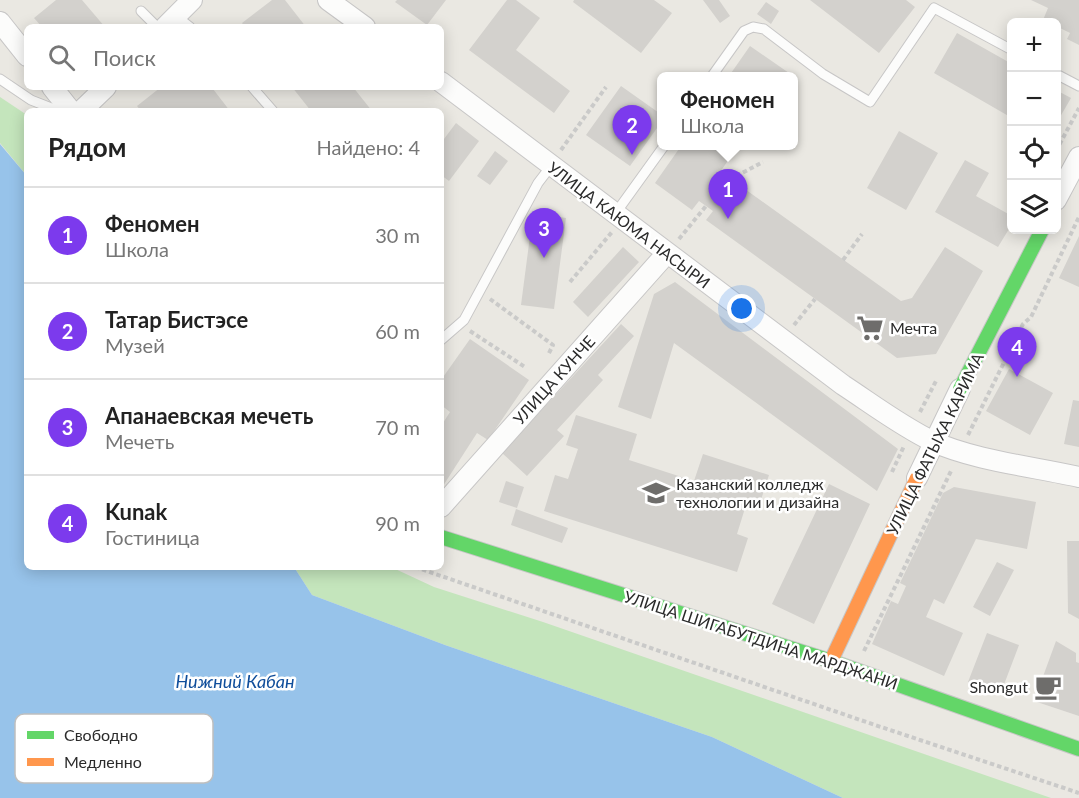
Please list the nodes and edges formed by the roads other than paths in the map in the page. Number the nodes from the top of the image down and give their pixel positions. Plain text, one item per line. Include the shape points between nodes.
1 (192, 0) edge
2 (328, 0) edge
3 (141, 11) dead end
4 (0, 22) edge
5 (177, 23) edge
6 (154, 24) edge
7 (361, 24) edge
8 (1007, 48) edge
9 (24, 52) edge
10 (715, 72) edge
11 (1061, 77) edge
12 (0, 80) edge
13 (444, 84) edge
14 (1079, 86) edge
15 (54, 90) edge
16 (102, 90) edge
17 (255, 90) edge
18 (51, 108) edge
19 (68, 108) edge
20 (84, 108) edge
21 (270, 108) edge
22 (661, 150) edge
23 (1079, 157) edge
24 (551, 166) junction
25 (1061, 191) edge
26 (618, 217) junction
27 (1040, 234) edge
28 (667, 253) junction
29 (444, 337) edge
30 (960, 389) joint
31 (935, 442) junction
32 (1079, 477) edge
33 (917, 478) joint
34 (444, 504) edge
35 (444, 538) edge
36 (831, 661) junction
37 (1079, 749) edge

1 - 5 street
2 - 7 street
3 - 6 lane
4 - 9 street
8 - 10 lane via 934,8 870,102 823,74 764,29 753,27 744,31
11 - 14 lane
12 - 18 lane
13 - 24 street, УЛИЦА КАЮМА НАСЫРИ
15 - 19 street
16 - 20 street
17 - 21 lane
22 - 26 lane
23 - 25 street
24 - 26 street, УЛИЦА КАЮМА НАСЫРИ
24 - 29 lane via 464,320
26 - 28 street, УЛИЦА КАЮМА НАСЫРИ
27 - 30 street, УЛИЦА ФАТЫХА КАРИМА
28 - 31 street, УЛИЦА КАЮМА НАСЫРИ via 843,385
28 - 34 street, УЛИЦА КУНЧЕ
30 - 31 street, УЛИЦА ФАТЫХА КАРИМА
31 - 32 street, УЛИЦА КАЮМА НАСЫРИ
31 - 33 street, УЛИЦА ФАТЫХА КАРИМА
33 - 36 street, УЛИЦА ФАТЫХА КАРИМА
35 - 36 street, УЛИЦА ШИГАБУТДИНА МАРДЖАНИ
36 - 37 street, УЛИЦА ШИГАБУТДИНА МАРДЖАНИ

